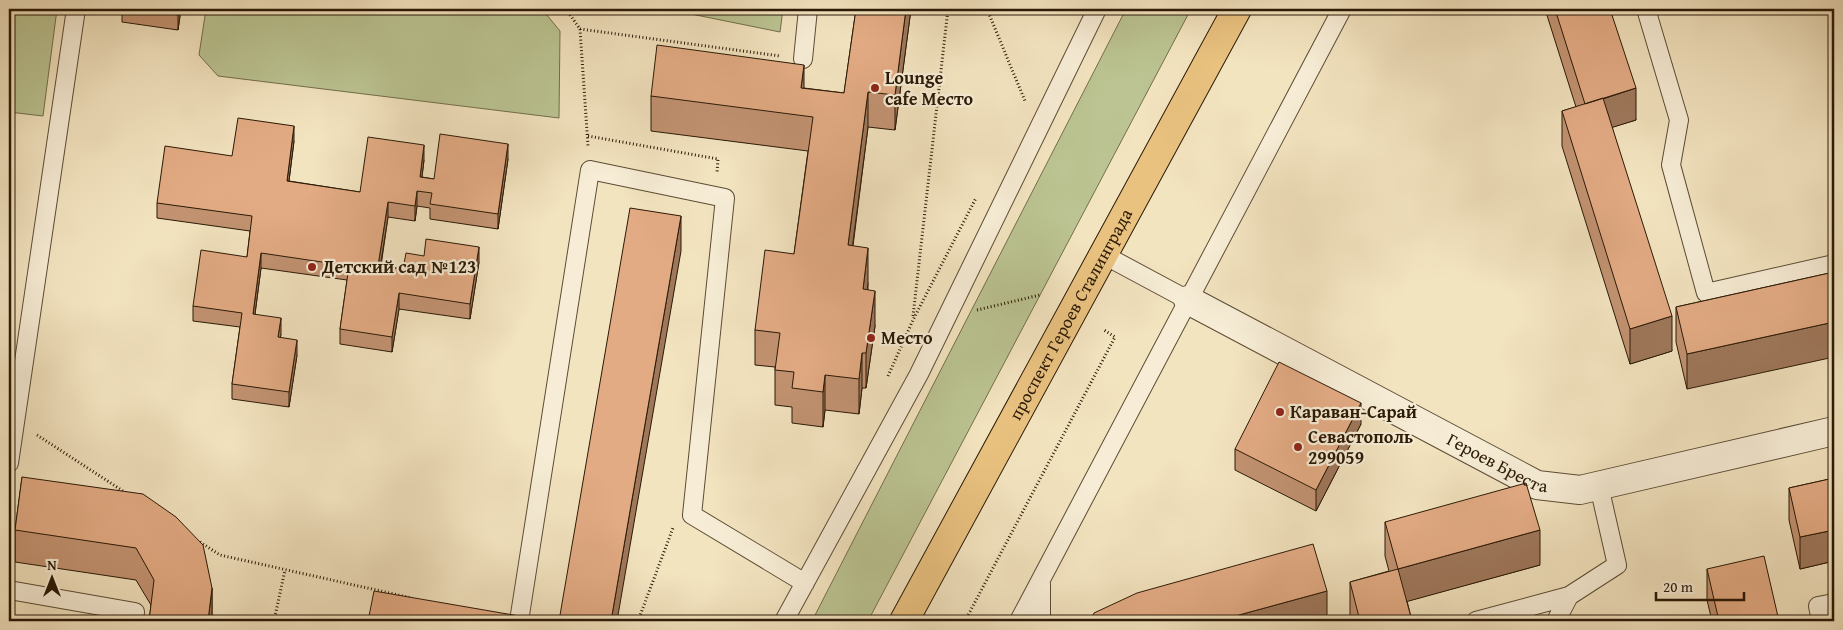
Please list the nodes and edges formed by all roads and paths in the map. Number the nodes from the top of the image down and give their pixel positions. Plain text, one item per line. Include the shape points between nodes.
1 (76, 9) edge
2 (566, 9) edge
3 (808, 9) edge
4 (948, 9) edge
5 (987, 9) edge
6 (1097, 9) edge
7 (1237, 9) edge
8 (1342, 9) edge
9 (1646, 9) edge
10 (580, 29) junction
11 (803, 59) joint
12 (1030, 93) dead end
13 (588, 136) junction
14 (590, 170) junction
15 (714, 196) junction
16 (976, 198) dead end
17 (1104, 255) junction
18 (1834, 264) edge
19 (1188, 300) junction
20 (913, 320) junction
21 (1104, 330) dead end
22 (886, 380) dead end
23 (16, 420) junction
24 (1834, 431) edge
25 (9, 463) edge
26 (1599, 486) junction
27 (130, 496) edge
28 (676, 522) dead end
29 (195, 539) edge
30 (286, 570) junction
31 (1041, 581) junction
32 (804, 583) junction
33 (9, 590) edge
34 (1568, 596) junction
35 (416, 599) edge
36 (1834, 603) edge
37 (134, 621) edge
38 (274, 621) edge
39 (518, 621) edge
40 (638, 621) edge
41 (784, 621) edge
42 (904, 621) edge
43 (965, 621) edge
44 (1020, 621) edge
45 (1041, 621) edge
46 (1476, 621) edge
47 (1556, 621) edge
48 (1821, 621) edge

1 - 23 lane
2 - 10 path
3 - 11 lane
4 - 20 path
5 - 12 path via 1025,101
6 - 32 lane via 920,374
7 - 17 main road, проспект Героев Сталинграда
8 - 19 lane
9 - 18 lane via 1679,120 1671,165 1706,293
10 - 11 path
10 - 13 path
13 - 14 path
13 - 15 path via 718,158
14 - 15 lane
14 - 39 lane
15 - 32 lane via 725,198 692,515
16 - 20 path
17 - 19 lane
17 - 42 main road, проспект Героев Сталинграда
19 - 26 street, Героев Бреста via 1537,485 1580,490
19 - 31 lane
20 - 22 path
21 - 43 path via 1116,338
23 - 25 lane
23 - 27 path
24 - 26 street, Героев Бреста
26 - 34 lane via 1617,565
28 - 40 path
29 - 30 path via 220,556
30 - 35 path
30 - 38 path
31 - 44 lane
31 - 45 lane
32 - 41 lane
33 - 37 lane via 135,612
34 - 46 lane
34 - 47 lane
36 - 48 lane via 1818,606

